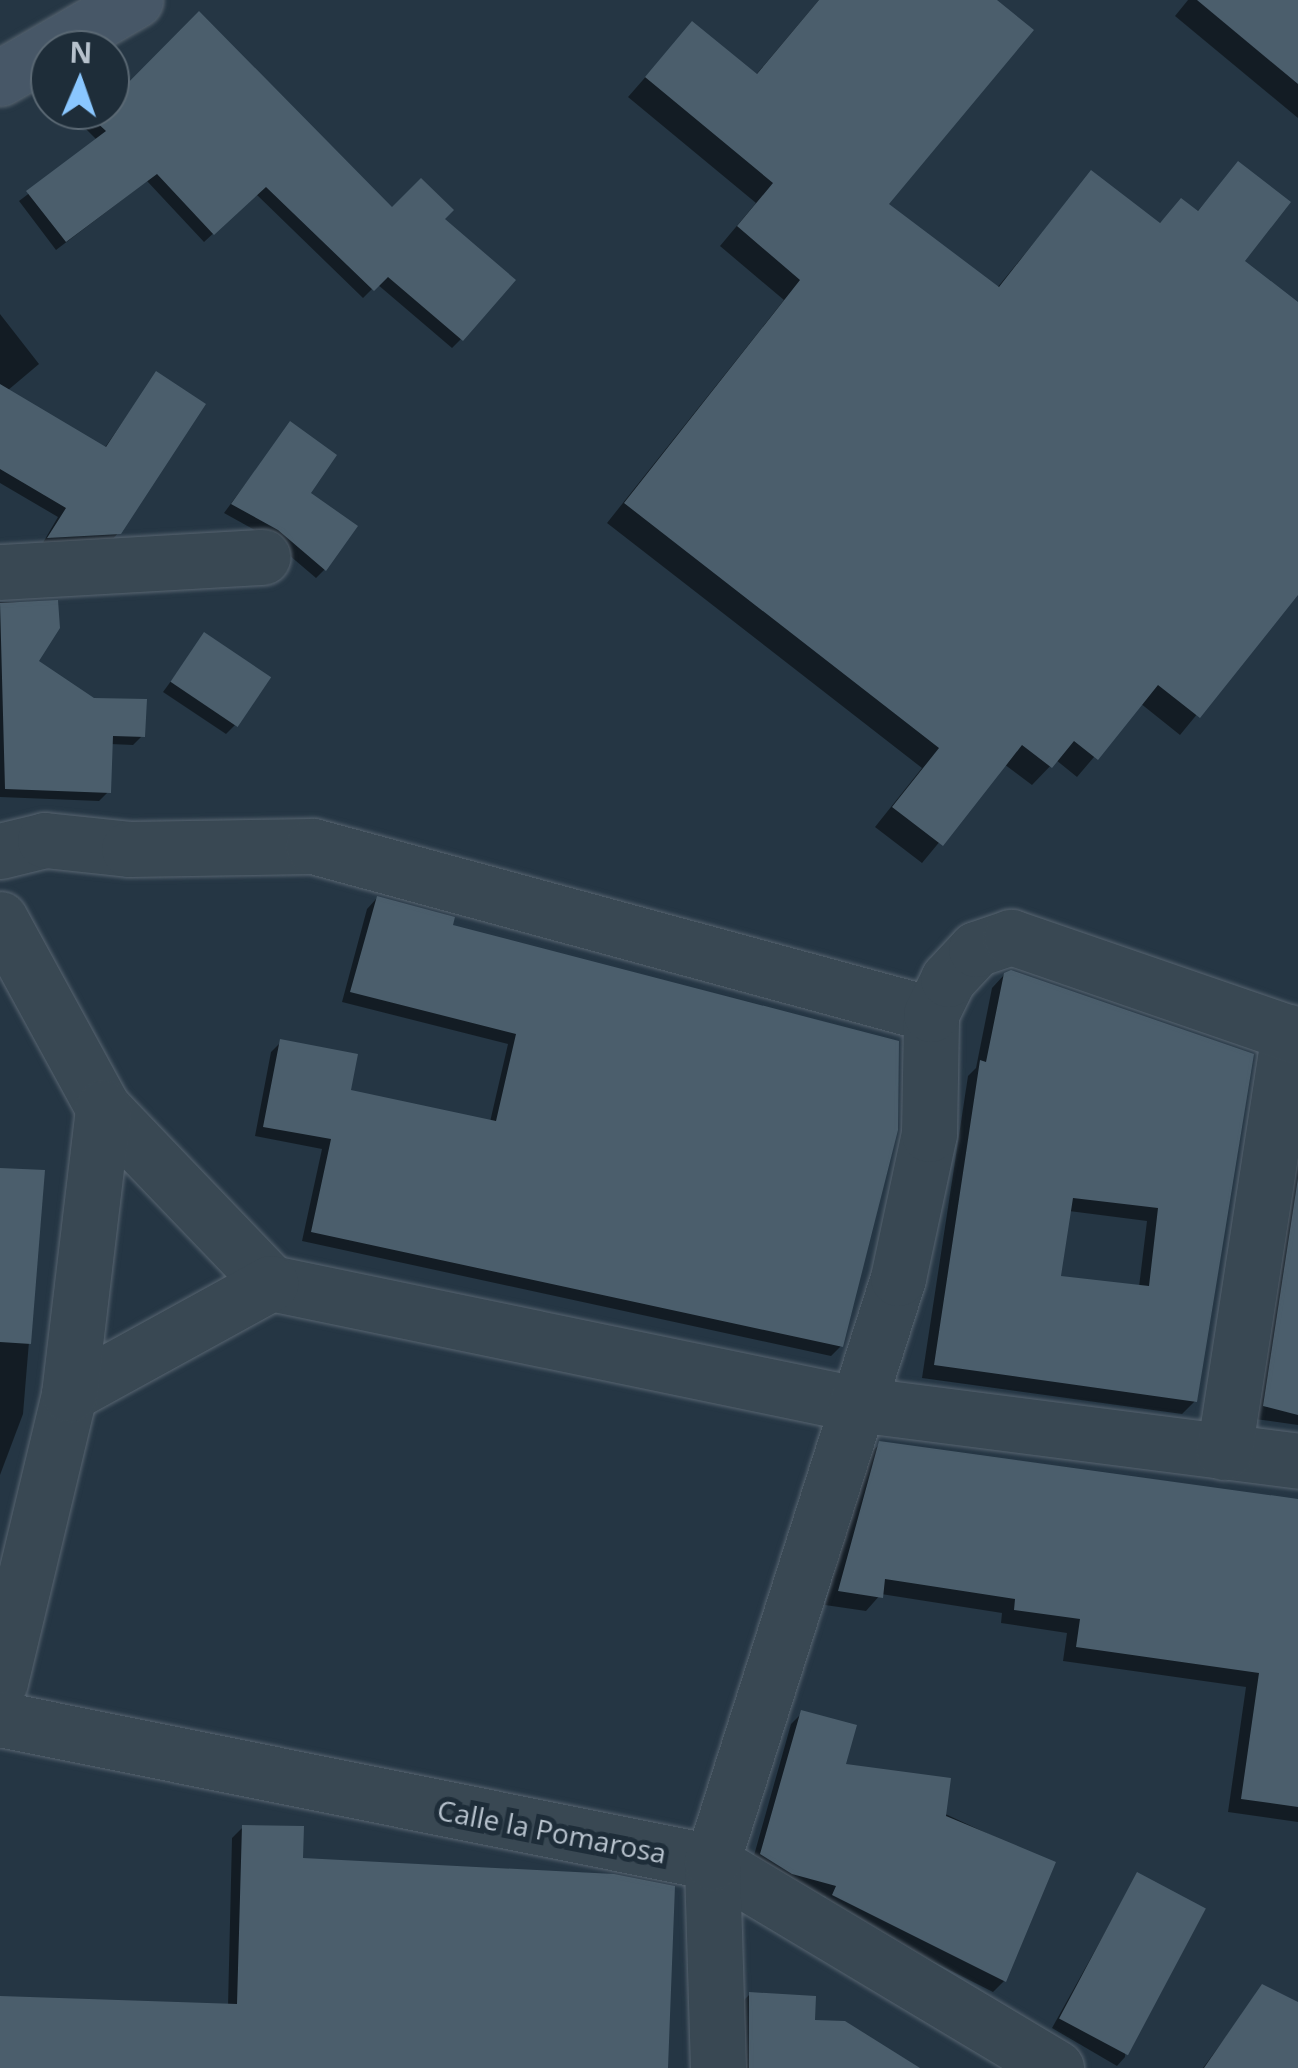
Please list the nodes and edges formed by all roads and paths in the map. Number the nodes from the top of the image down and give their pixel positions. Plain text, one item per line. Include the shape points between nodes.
1 (105, 7) edge
2 (0, 78) edge
3 (263, 557) dead end
4 (0, 572) edge
5 (0, 851) edge
6 (0, 918) edge
7 (931, 1014) junction
8 (1293, 1034) edge
9 (103, 1108) junction
10 (271, 1283) junction
11 (68, 1394) junction
12 (856, 1404) junction
13 (1224, 1452) junction
14 (1298, 1461) edge
15 (0, 1682) edge
16 (0, 1719) edge
17 (712, 1862) junction
18 (718, 2068) edge
19 (1056, 2068) edge

1 - 2 main road
3 - 4 street
5 - 7 street via 45,840 129,850 314,846
6 - 9 street
7 - 8 street via 948,979 976,949 1010,936
7 - 12 street via 929,1134 898,1278
8 - 13 street
9 - 10 street
9 - 11 street
10 - 11 street
10 - 12 street
11 - 15 street
12 - 13 street
12 - 17 street
13 - 14 street
16 - 17 street, Calle la Pomarosa
17 - 18 street
17 - 19 street, Calle la Pomarosa

